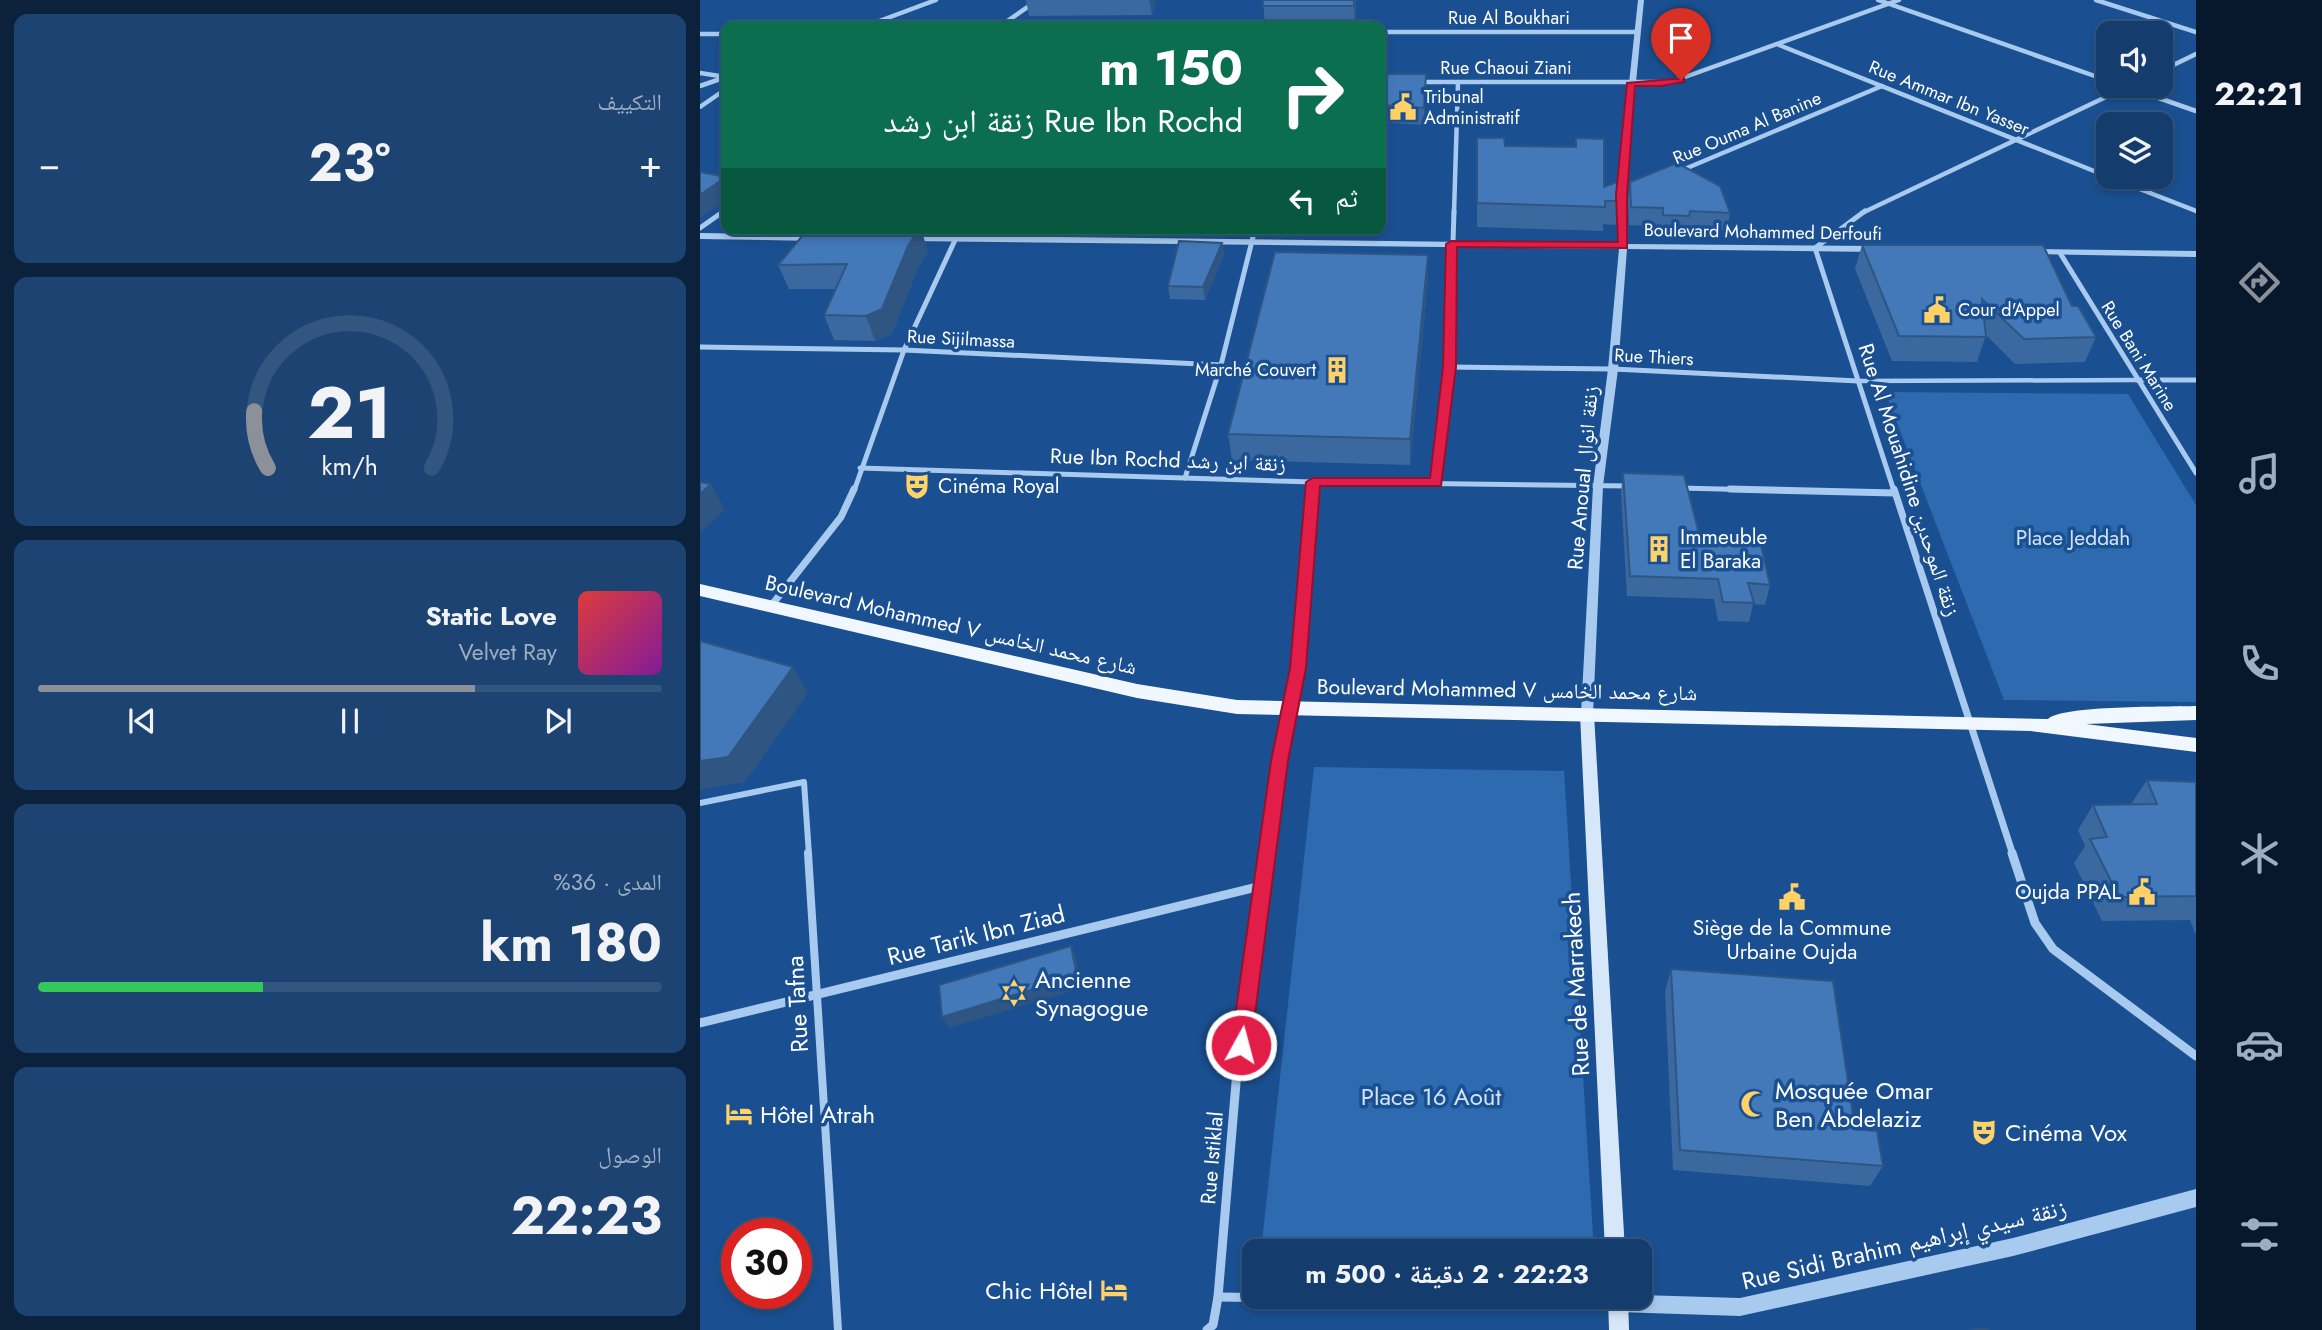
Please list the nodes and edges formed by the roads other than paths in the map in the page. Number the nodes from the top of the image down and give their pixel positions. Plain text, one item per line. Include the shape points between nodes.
1 (936, 0) edge
2 (1038, 0) edge
3 (1641, 0) edge
4 (1878, 0) edge
5 (1899, 0) edge
6 (2096, 0) edge
7 (1889, 4) junction
8 (879, 21) edge
9 (1007, 21) edge
10 (1386, 32) edge
11 (1638, 32) junction
12 (2196, 32) edge
13 (700, 34) edge
14 (721, 34) edge
15 (1779, 46) junction
16 (2196, 54) edge
17 (2173, 65) edge
18 (700, 73) edge
19 (721, 76) edge
20 (2096, 76) edge
21 (721, 79) edge
22 (1406, 82) edge
23 (1458, 82) junction
24 (1631, 83) junction
25 (700, 86) edge
26 (1883, 86) junction
27 (721, 92) edge
28 (2101, 98) edge
29 (2160, 98) edge
30 (700, 107) edge
31 (2196, 111) edge
32 (2015, 139) junction
33 (2096, 172) edge
34 (1670, 175) edge
35 (2140, 189) edge
36 (1633, 190) edge
37 (1621, 195) junction
38 (2196, 211) edge
39 (721, 213) edge
40 (700, 228) edge
41 (1253, 235) edge
42 (700, 236) edge
43 (832, 238) edge
44 (896, 238) edge
45 (957, 238) junction
46 (1252, 240) junction
47 (1451, 244) junction
48 (1623, 246) junction
49 (1815, 248) junction
50 (1883, 249) edge
51 (2019, 252) edge
52 (2060, 253) junction
53 (2196, 254) edge
54 (700, 347) edge
55 (904, 350) junction
56 (1221, 365) junction
57 (1449, 367) junction
58 (1613, 369) junction
59 (1858, 380) junction
60 (2137, 380) junction
61 (2196, 380) edge
62 (860, 468) junction
63 (2196, 473) edge
64 (1185, 478) junction
65 (1313, 482) junction
66 (1436, 483) junction
67 (1598, 485) junction
68 (1638, 486) edge
69 (1665, 487) edge
70 (1895, 493) junction
71 (700, 590) edge
72 (771, 607) junction
73 (1291, 709) junction
74 (2196, 713) edge
75 (1587, 714) junction
76 (1969, 724) junction
77 (2031, 724) junction
78 (2196, 744) edge
79 (700, 803) edge
80 (1261, 886) junction
81 (815, 994) junction
82 (700, 1023) edge
83 (2196, 1056) edge
84 (2196, 1198) edge
85 (1614, 1239) edge
86 (1218, 1297) junction
87 (1242, 1297) edge
88 (1652, 1302) edge
89 (1618, 1309) edge
90 (838, 1330) edge
91 (1207, 1330) edge
92 (1619, 1330) edge

1 - 8 street
2 - 9 street
3 - 11 street, Rue Anoual زنقة انوال
4 - 7 street
5 - 7 street, Rue Chaoui Ziani
6 - 12 street
7 - 15 street, Rue Chaoui Ziani
7 - 20 street
10 - 11 street, Rue Al Boukhari
11 - 24 street, Rue Anoual زنقة انوال
13 - 14 street
15 - 24 street, Rue Chaoui Ziani via 1671,82
15 - 26 street, Rue Ammar Ibn Yasser
16 - 17 street
18 - 19 street
21 - 25 street
22 - 23 street, Rue Chaoui Ziani
23 - 24 street, Rue Chaoui Ziani
23 - 47 street
24 - 37 street, Rue Anoual زنقة انوال
26 - 32 street, Rue Ammar Ibn Yasser
26 - 34 street, Rue Ouma Al Banine
27 - 30 street
28 - 32 street
29 - 31 street
32 - 33 street, Rue Ammar Ibn Yasser
32 - 49 street via 1862,213
35 - 38 street, Rue Ammar Ibn Yasser
36 - 37 street
37 - 48 street, Rue Anoual زنقة انوال
39 - 40 street
41 - 46 street
42 - 43 street
44 - 45 street, Boulevard Mohammed Derfoufi
45 - 46 street, Boulevard Mohammed Derfoufi
45 - 55 street
46 - 47 street, Boulevard Mohammed Derfoufi
46 - 56 street
47 - 48 street, Boulevard Mohammed Derfoufi
47 - 57 street
48 - 49 street, Boulevard Mohammed Derfoufi
48 - 58 street, Rue Anoual زنقة انوال
49 - 50 street, Boulevard Mohammed Derfoufi
49 - 59 street, Rue Al Mouahidine زنقة الموحدين
51 - 52 street
52 - 53 street
52 - 60 street, Rue Bani Marine
54 - 55 street, Rue Sijilmassa
55 - 56 street, Rue Sijilmassa
55 - 62 street
56 - 64 street
57 - 58 street, Rue Thiers
57 - 66 street
58 - 59 street, Rue Thiers
58 - 67 street, Rue Anoual زنقة انوال
59 - 60 street
59 - 70 street, Rue Al Mouahidine زنقة الموحدين
60 - 61 street
60 - 63 street, Rue Bani Marine
62 - 64 street, Rue Ibn Rochd زنقة ابن رشد
62 - 72 street via 841,517
64 - 65 street, Rue Ibn Rochd زنقة ابن رشد
65 - 66 street, Rue Ibn Rochd زنقة ابن رشد
65 - 73 street, Rue Istiklal
66 - 67 street, Rue Ibn Rochd زنقة ابن رشد
67 - 68 street, Rue Ibn Rochd زنقة ابن رشد
67 - 75 street, Rue Anoual زنقة انوال
69 - 70 street
70 - 76 street, Rue Al Mouahidine زنقة الموحدين
71 - 72 main road, Boulevard Mohammed V شارع محمد الخامس
72 - 73 main road, Boulevard Mohammed V شارع محمد الخامس via 1137,691 1237,708
73 - 75 main road, Boulevard Mohammed V شارع محمد الخامس
73 - 80 street, Rue Istiklal
74 - 77 main road, Boulevard Mohammed V شارع محمد الخامس via 2093,716
75 - 76 main road, Boulevard Mohammed V شارع محمد الخامس
75 - 85 main road, Rue de Marrakech
76 - 77 main road, Boulevard Mohammed V شارع محمد الخامس
76 - 83 street, Rue Al Mouahidine زنقة الموحدين via 2041,934 2053,949
77 - 78 main road, Boulevard Mohammed V شارع محمد الخامس
79 - 81 street, Rue Tafna via 804,782
80 - 81 street, Rue Tarik Ibn Ziad
80 - 86 street, Rue Istiklal via 1237,1071
81 - 82 street, Rue Tarik Ibn Ziad
81 - 90 street, Rue Tafna
84 - 88 street, Rue Sidi Brahim زنقة سيدي إبراهيم via 2013,1247 1740,1307
86 - 87 street
86 - 91 street, Rue Istiklal via 1213,1325
89 - 92 main road

